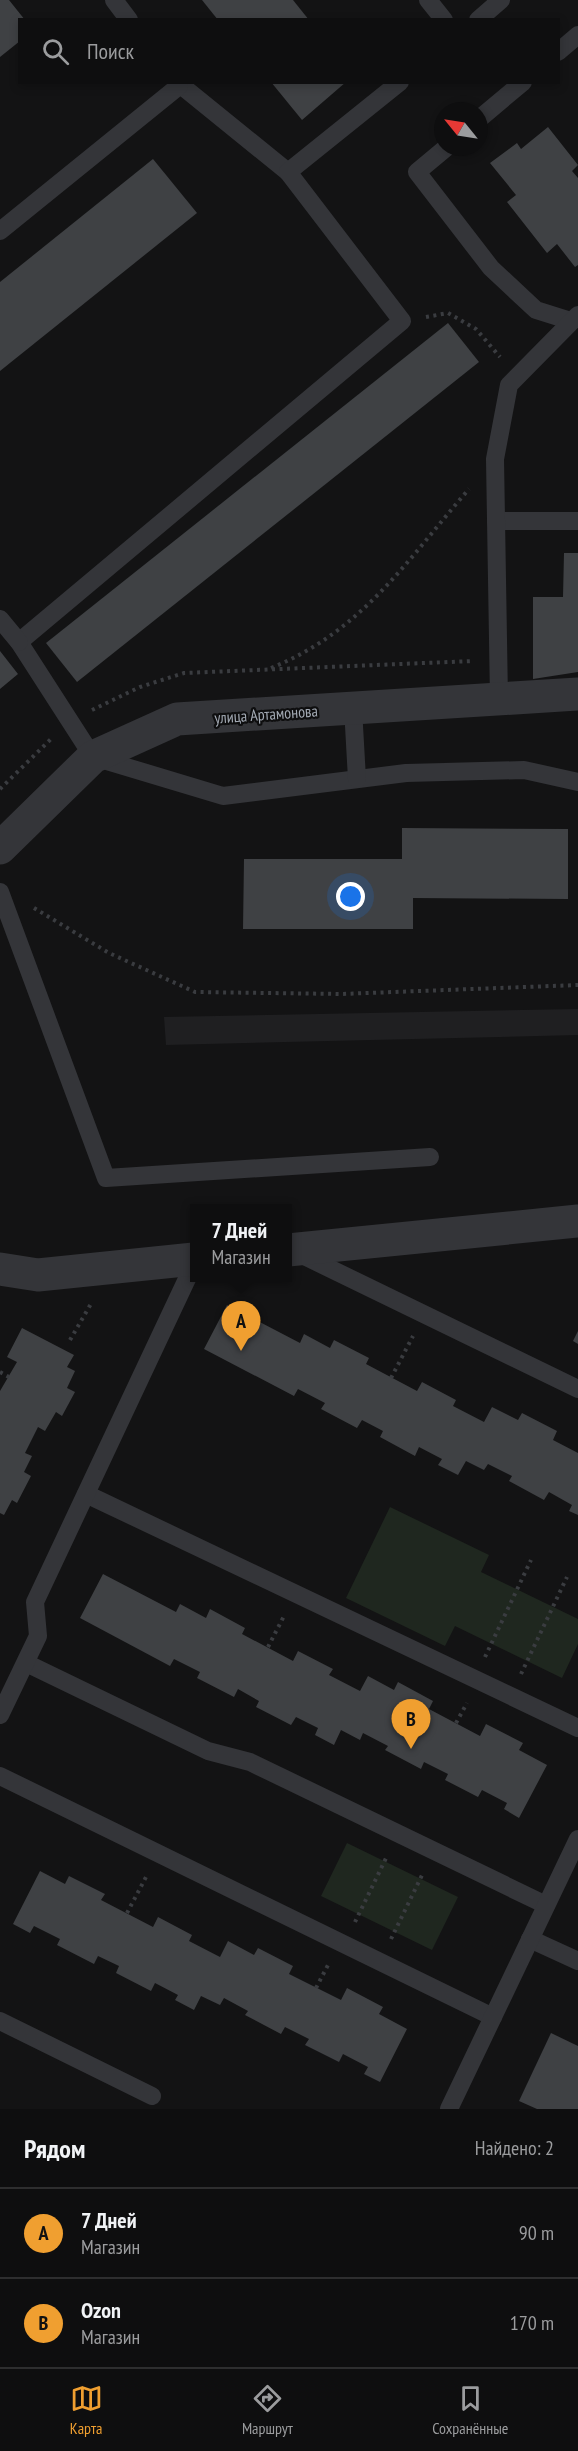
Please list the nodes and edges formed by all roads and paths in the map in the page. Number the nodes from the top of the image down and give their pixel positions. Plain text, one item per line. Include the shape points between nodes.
1 (114, 0) edge
2 (428, 0) edge
3 (501, 0) edge
4 (128, 18) edge
5 (442, 18) edge
6 (480, 18) edge
7 (578, 35) edge
8 (560, 50) edge
9 (178, 84) edge
10 (397, 84) edge
11 (521, 84) edge
12 (488, 111) edge
13 (436, 156) edge
14 (288, 171) junction
15 (0, 231) edge
16 (574, 318) edge
17 (402, 321) junction
18 (517, 377) junction
19 (495, 459) junction
20 (496, 521) junction
21 (578, 521) edge
22 (0, 619) edge
23 (19, 642) junction
24 (267, 670) dead end
25 (578, 694) edge
26 (499, 699) junction
27 (353, 708) junction
28 (93, 757) junction
29 (357, 779) junction
30 (578, 782) edge
31 (0, 848) edge
32 (0, 892) edge
33 (30, 905) dead end
34 (578, 985) edge
35 (430, 1157) dead end
36 (578, 1221) edge
37 (292, 1249) edge
38 (292, 1250) edge
39 (190, 1260) edge
40 (0, 1269) edge
41 (190, 1275) edge
42 (93, 1300) dead end
43 (424, 1315) junction
44 (70, 1340) dead end
45 (0, 1372) edge
46 (9, 1377) dead end
47 (391, 1378) dead end
48 (578, 1389) edge
49 (86, 1494) junction
50 (531, 1560) dead end
51 (567, 1577) dead end
52 (296, 1593) junction
53 (268, 1647) dead end
54 (26, 1663) junction
55 (475, 1678) junction
56 (511, 1696) junction
57 (0, 1715) edge
58 (578, 1728) edge
59 (0, 1776) edge
60 (398, 1834) junction
61 (578, 1839) edge
62 (434, 1851) junction
63 (158, 1854) junction
64 (546, 1905) junction
65 (127, 1913) dead end
66 (530, 1939) junction
67 (344, 1944) junction
68 (578, 1961) edge
69 (380, 1962) junction
70 (493, 2017) junction
71 (0, 2021) edge
72 (153, 2096) dead end
73 (449, 2109) edge

1 - 4 lane
2 - 5 lane
3 - 6 lane
7 - 8 lane
9 - 14 lane
9 - 15 lane
10 - 14 lane
11 - 12 lane
13 - 16 lane via 417,172 491,268 536,310
14 - 17 lane
16 - 18 lane
17 - 18 path via 448,313 476,329
17 - 23 lane
18 - 19 lane via 509,385
19 - 20 lane
19 - 24 path via 373,602 298,657
20 - 21 lane
20 - 26 lane
22 - 23 lane
23 - 28 lane
25 - 26 street, улица Артамонова
26 - 27 street, улица Артамонова
27 - 28 street, улица Артамонова via 177,719
27 - 29 lane
28 - 29 lane via 224,796
28 - 31 street, улица Артамонова
29 - 30 lane via 406,773 524,770
32 - 35 lane via 106,1178
33 - 34 path via 109,953 195,992 341,994
36 - 37 street
38 - 43 lane
39 - 40 street via 38,1275
41 - 49 lane
42 - 44 path
43 - 47 path
43 - 48 lane
45 - 46 path
49 - 52 lane
49 - 54 lane via 35,1602 38,1636
50 - 55 path
51 - 56 path
52 - 53 path
52 - 55 lane
54 - 57 lane
54 - 60 lane via 208,1751 250,1762
55 - 56 lane
56 - 58 lane
59 - 63 lane
60 - 62 lane
60 - 67 path
61 - 64 lane
62 - 64 lane
62 - 69 path
63 - 65 path
63 - 67 lane
64 - 66 lane
66 - 68 lane
66 - 70 lane
67 - 69 lane
69 - 70 lane
70 - 73 lane
71 - 72 lane

